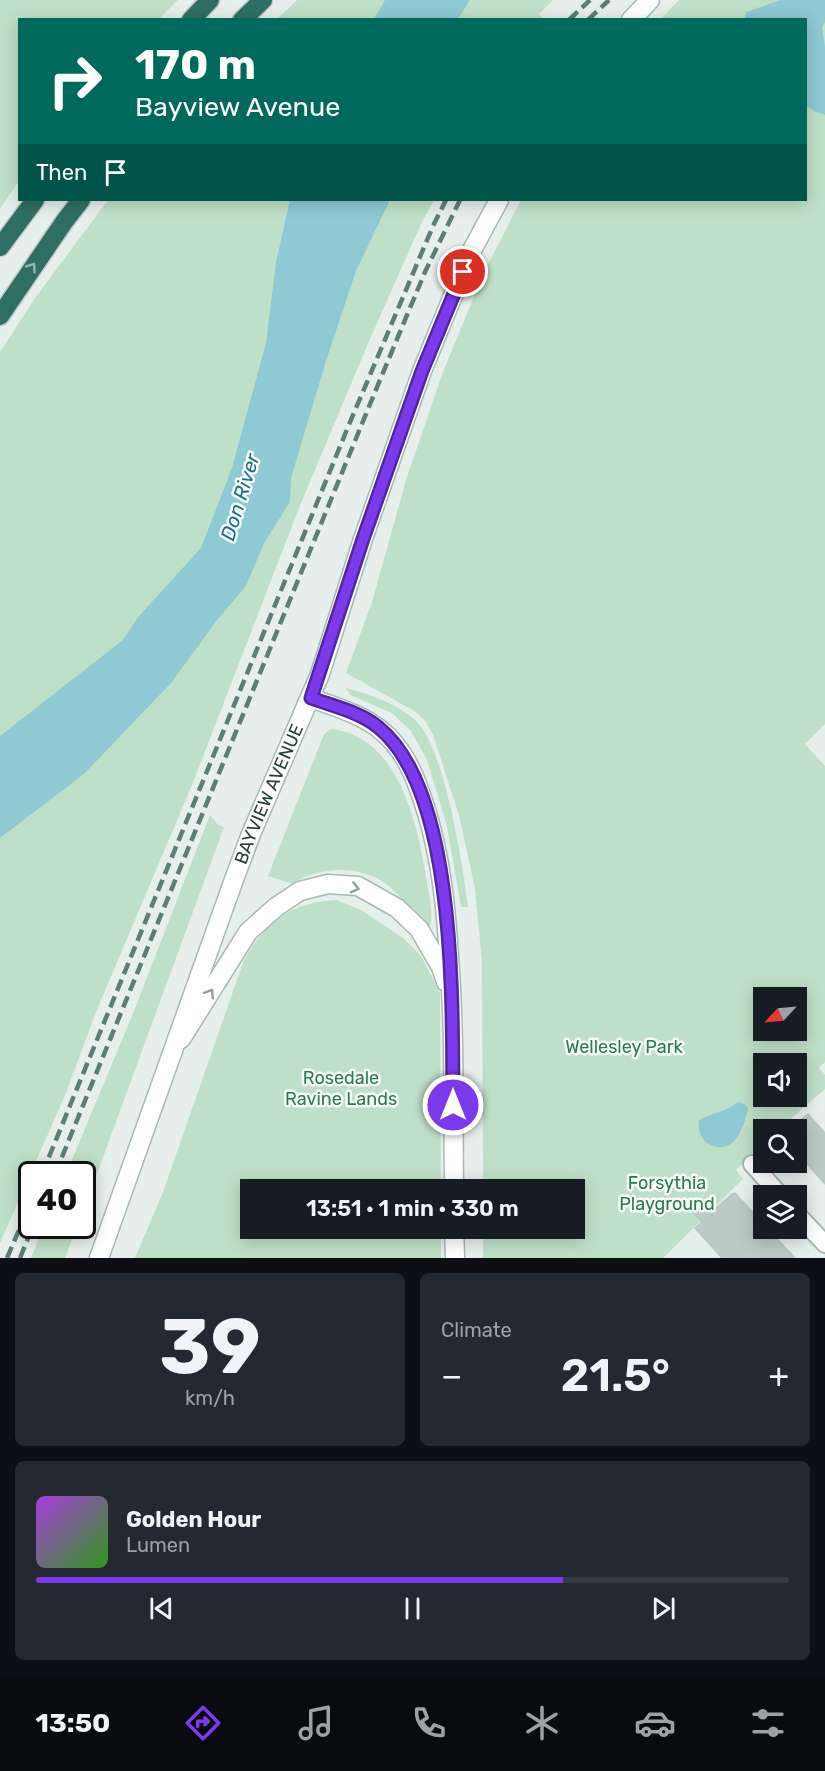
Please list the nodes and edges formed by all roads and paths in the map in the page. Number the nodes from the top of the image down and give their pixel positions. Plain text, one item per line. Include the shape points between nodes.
1 (210, 0) edge
2 (263, 0) edge
3 (650, 0) edge
4 (193, 18) edge
5 (244, 18) edge
6 (633, 18) edge
7 (34, 201) edge
8 (80, 201) edge
9 (498, 201) edge
10 (0, 247) edge
11 (0, 316) edge
12 (311, 698) junction
13 (453, 997) junction
14 (168, 1060) junction
15 (752, 1164) dead end
16 (454, 1179) edge
17 (771, 1185) edge
18 (807, 1225) edge
19 (454, 1239) edge
20 (825, 1244) edge
21 (99, 1258) edge
22 (455, 1258) edge

1 - 4 highway
2 - 5 highway
3 - 6 main road
7 - 10 highway
11 -> 8 highway
9 - 12 main road, BAYVIEW AVENUE via 471,252 422,371
12 - 13 main road via 378,726 407,761 436,844
12 - 14 main road, BAYVIEW AVENUE via 247,844
14 -> 13 main road via 248,932 300,891 328,884 358,886 396,908 419,928
13 - 16 main road
14 - 21 main road, BAYVIEW AVENUE
15 - 17 street
18 - 20 street
19 - 22 main road

